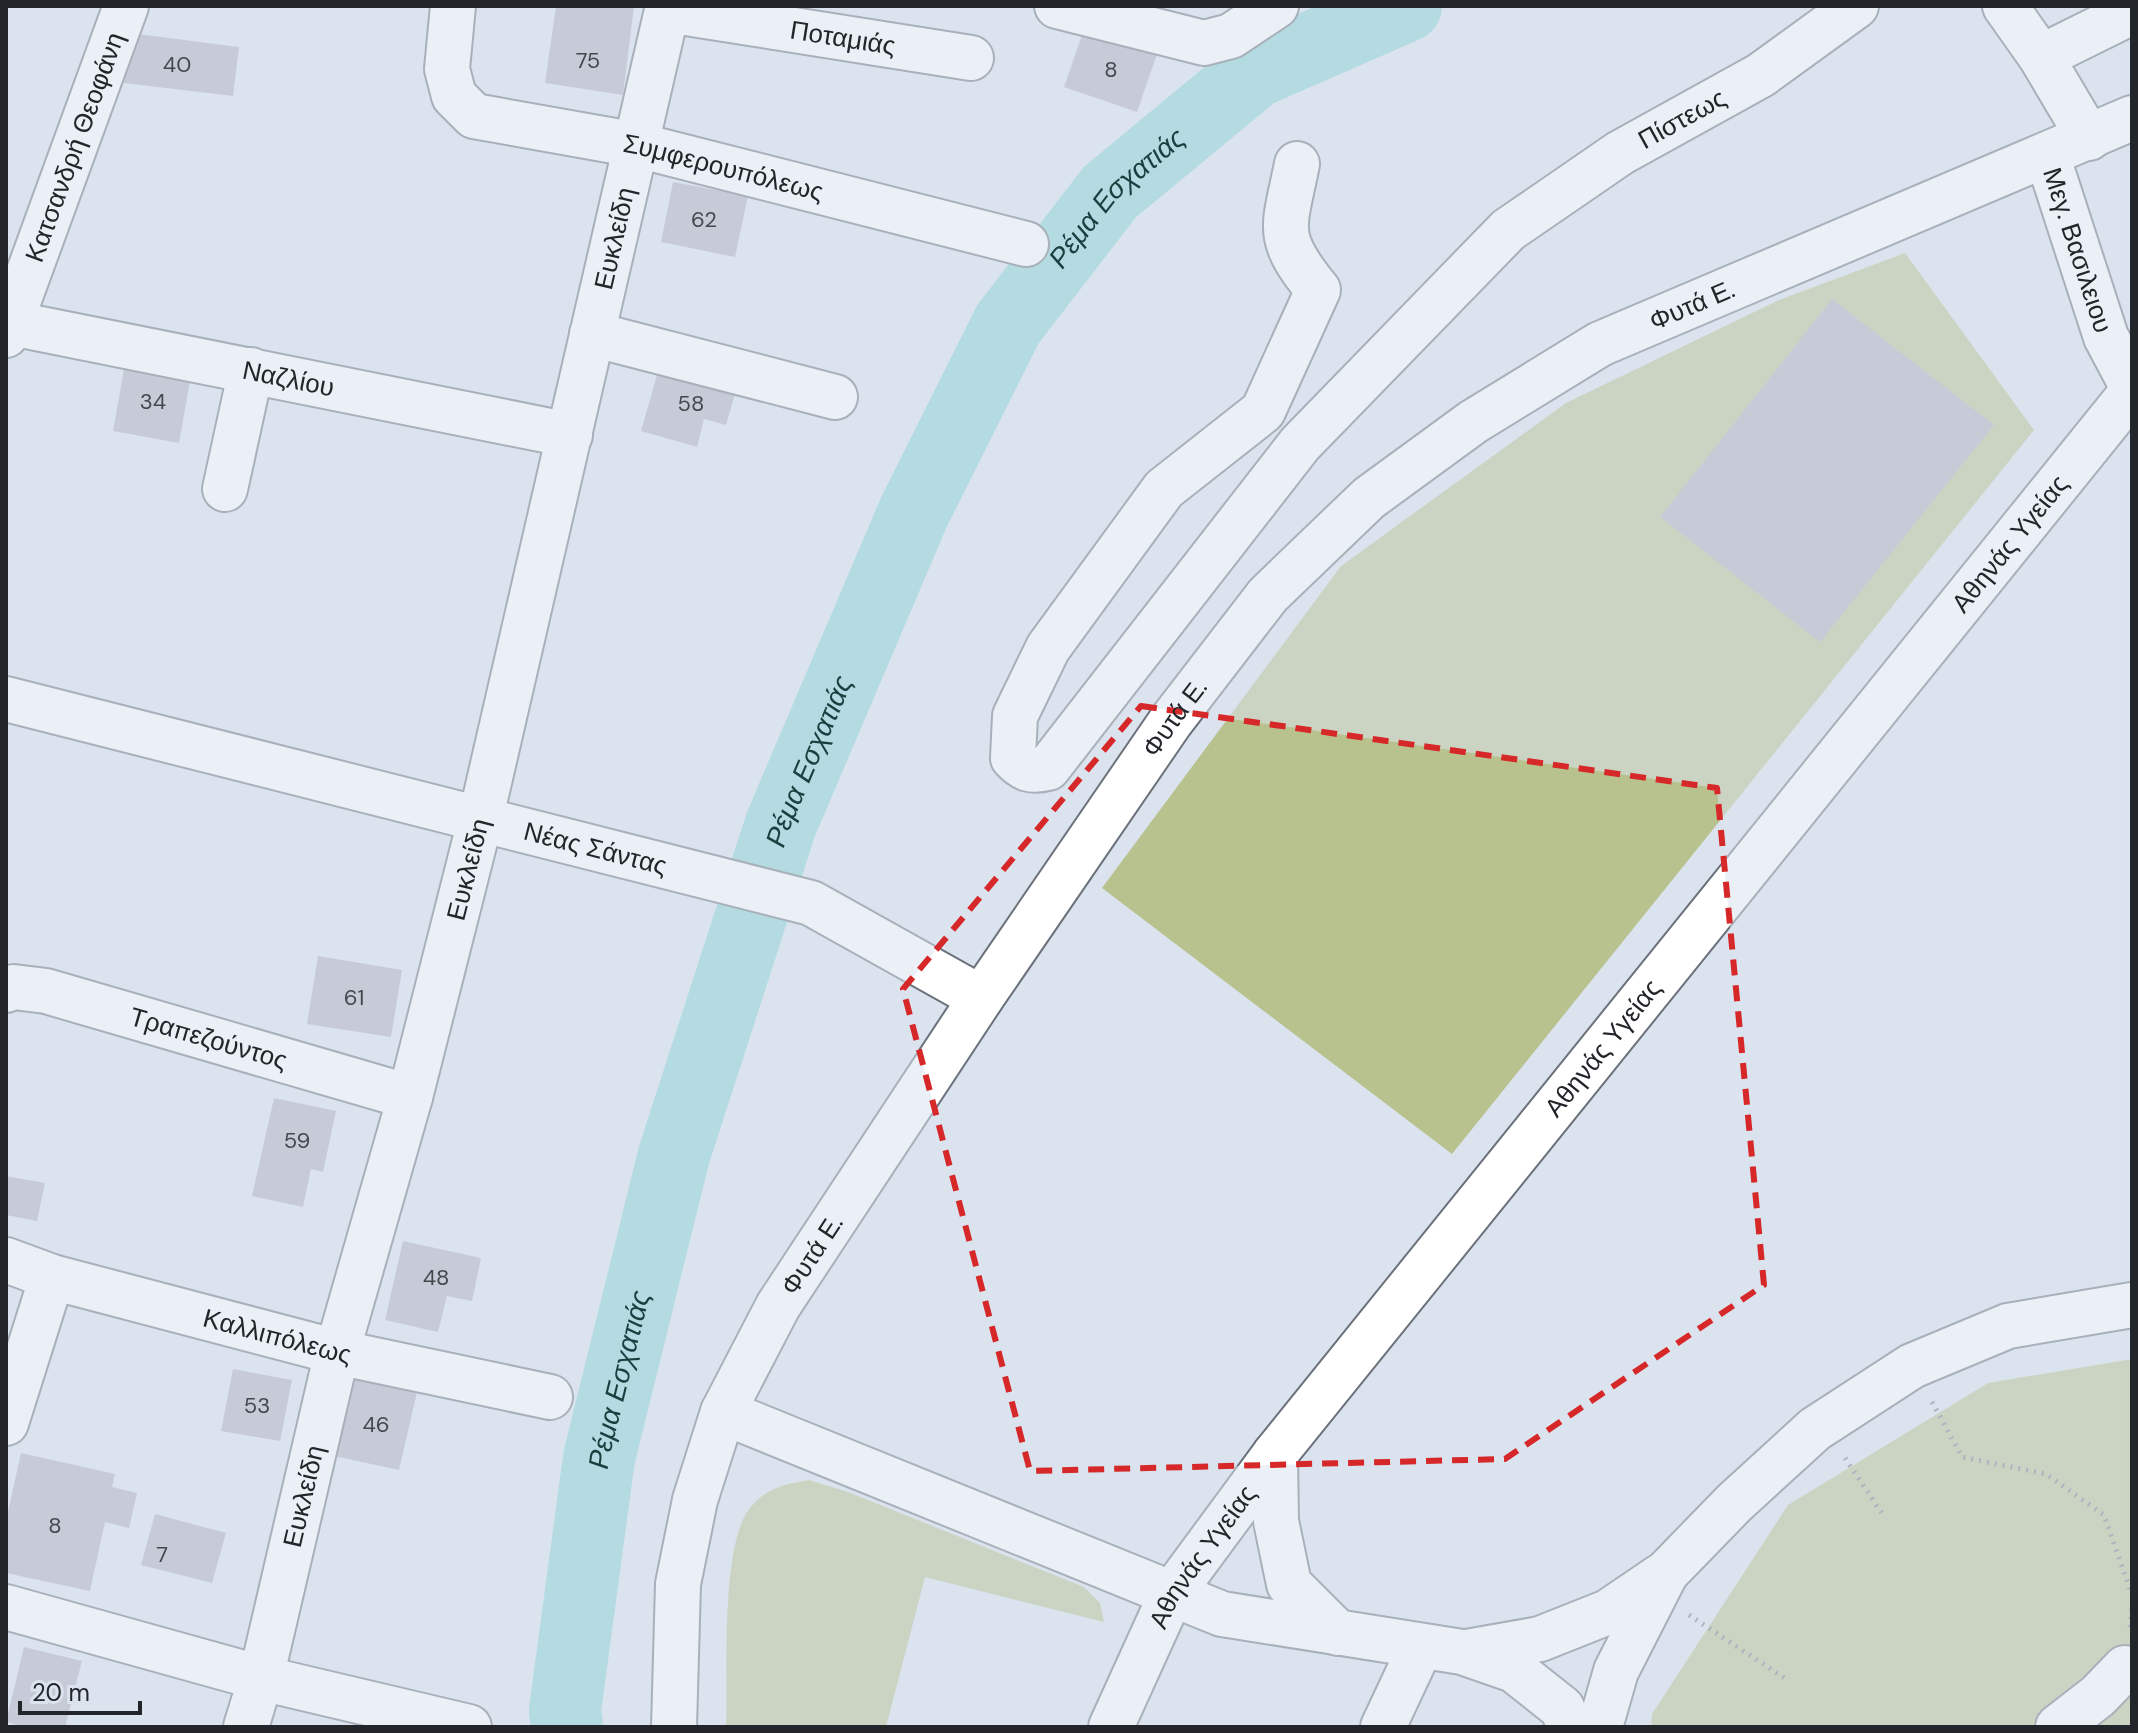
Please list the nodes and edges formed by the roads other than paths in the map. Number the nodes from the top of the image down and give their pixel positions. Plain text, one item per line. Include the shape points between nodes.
1 (126, 6) edge
2 (453, 6) edge
3 (1057, 6) edge
4 (1276, 6) edge
5 (1856, 6) edge
6 (2005, 6) edge
7 (668, 8) edge
8 (2132, 12) edge
9 (1237, 21) edge
10 (2041, 57) junction
11 (971, 58) dead end
12 (2132, 118) edge
13 (2089, 138) junction
14 (637, 145) junction
15 (2047, 155) junction
16 (1297, 164) dead end
17 (1026, 244) dead end
18 (7, 327) edge
19 (592, 334) junction
20 (251, 370) junction
21 (2132, 389) edge
22 (835, 397) dead end
23 (570, 435) junction
24 (225, 489) dead end
25 (6, 699) edge
26 (480, 821) junction
27 (6, 990) edge
28 (981, 998) junction
29 (410, 1097) junction
30 (6, 1260) edge
31 (52, 1277) junction
32 (2132, 1305) edge
33 (337, 1352) junction
34 (550, 1397) dead end
35 (723, 1412) junction
36 (6, 1423) edge
37 (1275, 1454) junction
38 (1660, 1583) junction
39 (1171, 1595) junction
40 (6, 1607) edge
41 (1338, 1633) junction
42 (1442, 1649) junction
43 (2125, 1668) dead end
44 (261, 1678) junction
45 (246, 1727) edge
46 (469, 1727) edge
47 (674, 1727) edge
48 (1111, 1727) edge
49 (1383, 1727) edge
50 (1570, 1727) edge
51 (1600, 1727) edge
52 (2058, 1727) edge

1 - 18 street, Κατσανδρή Θεοφάνη
2 - 14 street, Συμφερουπόλεως via 447,69 454,96 474,116
3 - 9 street via 1204,43
4 - 9 street
5 - 16 street, Πίστεως via 1761,75 1620,153 1508,230 1300,444 1048,768 1034,772 1013,758 1015,716 1048,648 1164,489 1263,411 1318,290 1292,258 1284,229
6 - 10 street
7 - 11 street, Ποταμιάς
7 - 14 street, Ευκλείδη
8 - 10 street
10 - 13 street
12 - 13 street, Φυτά Ε.
13 - 15 street, Φυτά Ε.
14 - 17 street, Συμφερουπόλεως
14 - 19 street, Ευκλείδη
15 - 21 street, Μεγ. Βασιλειου via 2106,337
15 - 28 street, Φυτά Ε. via 1600,344 1473,422 1369,498 1268,595 1171,721
18 - 20 street, Ναζλίου
19 - 22 street
19 - 23 street, Ευκλείδη
20 - 23 street, Ναζλίου
20 - 24 street
21 - 37 street, Αθηνάς Υγείας
23 - 26 street, Ευκλείδη
25 - 26 street, Νέας Σάντας
26 - 28 street, Νέας Σάντας via 811,903
26 - 29 street, Ευκλείδη
27 - 29 street, Τραπεζούντος via 46,991
28 - 35 street, Φυτά Ε. via 778,1306
29 - 33 street, Ευκλείδη
30 - 31 street, Καλλιπόλεως
31 - 33 street, Καλλιπόλεως
31 - 36 street
32 - 38 street via 2008,1326 1912,1366 1823,1424 1734,1503
33 - 34 street, Καλλιπόλεως
33 - 44 street, Ευκλείδη
35 - 39 street
35 - 47 street, Φυτά Ε. via 695,1500 678,1584
37 - 39 street, Αθηνάς Υγείας
37 - 41 street via 1276,1521 1289,1584
38 - 42 street via 1608,1612 1540,1639
38 - 51 street via 1616,1671
39 - 41 street via 1222,1614
39 - 48 street, Αθηνάς Υγείας
40 - 44 street
41 - 42 street
42 - 49 street
42 - 50 street via 1514,1670 1562,1708
43 - 52 street
44 - 45 street, Ευκλείδη
44 - 46 street

